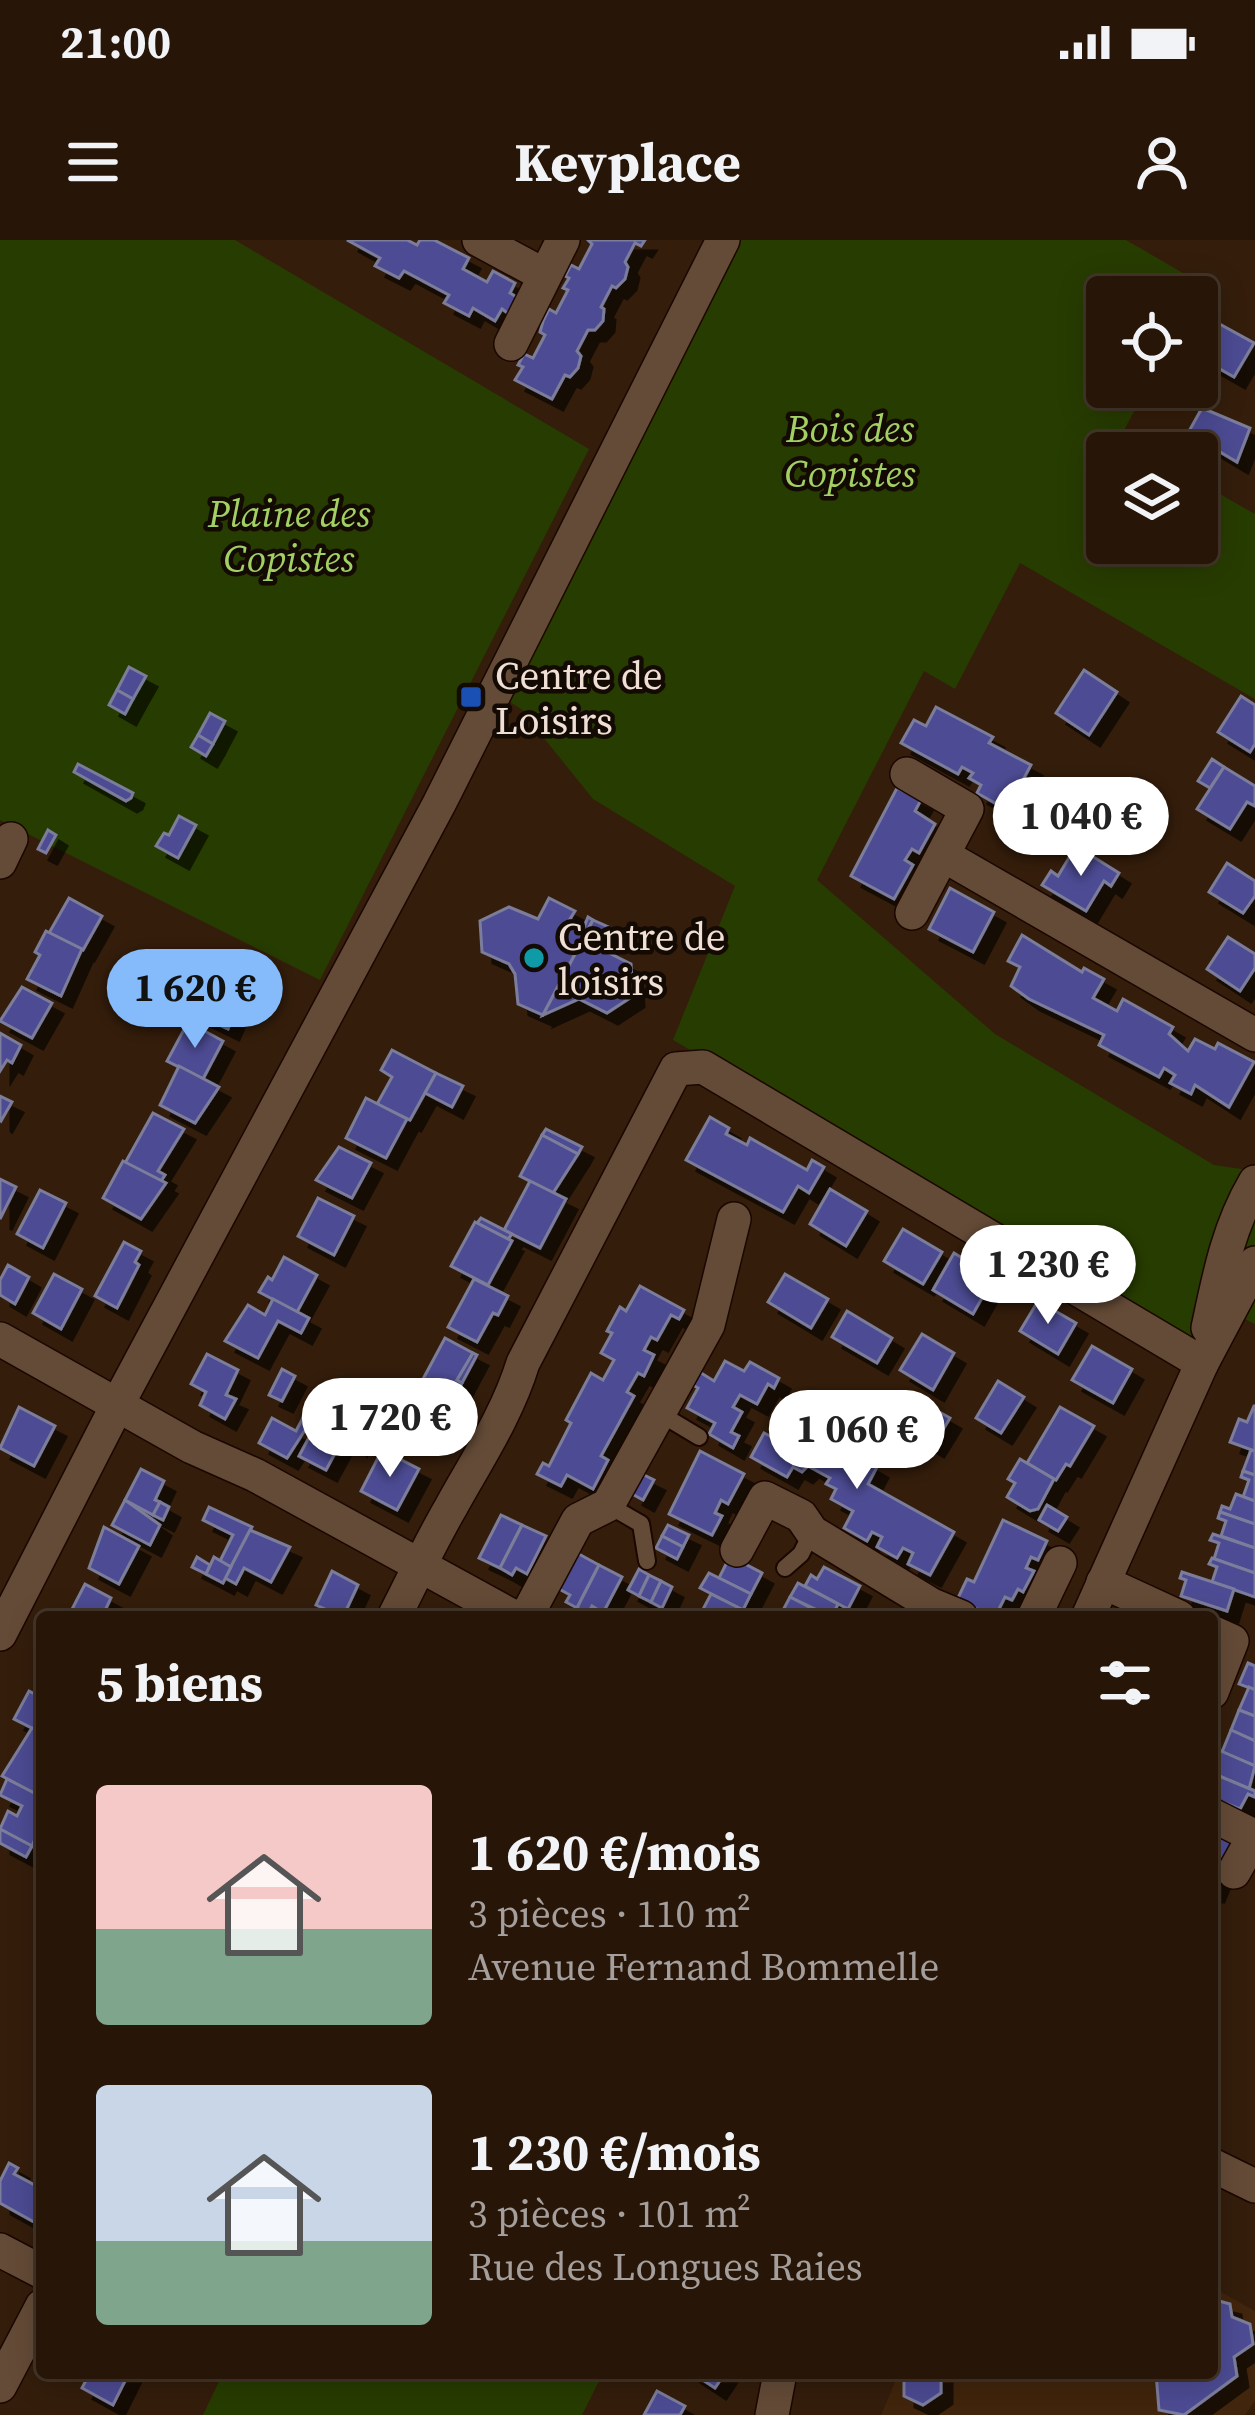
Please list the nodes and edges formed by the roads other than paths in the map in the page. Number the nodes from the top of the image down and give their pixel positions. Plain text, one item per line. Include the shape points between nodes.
1 (479, 240) edge
2 (563, 240) edge
3 (723, 240) edge
4 (544, 275) junction
5 (512, 344) dead end
6 (907, 774) dead end
7 (943, 855) junction
8 (912, 914) dead end
9 (1255, 1035) edge
10 (1255, 1182) edge
11 (734, 1220) dead end
12 (1255, 1263) edge
13 (0, 1340) edge
14 (1202, 1363) junction
15 (119, 1403) junction
16 (659, 1413) junction
17 (699, 1437) dead end
18 (608, 1505) junction
19 (812, 1532) junction
20 (737, 1550) dead end
21 (647, 1561) dead end
22 (420, 1563) junction
23 (1060, 1563) dead end
24 (784, 1568) dead end
25 (1103, 1582) junction
26 (914, 1607) edge
27 (397, 1611) edge
28 (504, 1611) edge
29 (529, 1611) edge
30 (1037, 1611) edge
31 (1091, 1611) edge
32 (1166, 1611) edge
33 (1233, 1633) edge
34 (0, 1634) edge
35 (1218, 1675) edge
36 (1218, 1818) edge
37 (1234, 1872) dead end
38 (1218, 2168) edge
39 (1255, 2186) edge
40 (0, 2250) edge
41 (36, 2269) edge
42 (36, 2317) edge
43 (779, 2379) edge
44 (0, 2386) edge
45 (772, 2415) edge

1 - 4 street
2 - 4 street
3 - 15 street via 440,804
4 - 5 street
6 - 7 street via 967,809
7 - 8 street
7 - 9 street
10 - 14 street via 1222,1257
11 - 16 street via 709,1325
12 - 14 street
13 - 15 street
14 - 22 street via 704,1067 676,1069
14 - 25 street
15 - 22 street
15 - 34 street
16 - 17 lane
16 - 18 street
18 - 21 lane via 641,1524
18 - 29 street via 578,1520
19 - 20 street via 801,1516 765,1498
19 - 24 lane
19 - 26 street
22 - 27 street
22 - 28 street
23 - 30 street
25 - 31 street
25 - 32 street
33 - 35 street
36 - 37 street via 1254,1835
38 - 39 street
40 - 41 street
42 - 44 street
43 - 45 street

